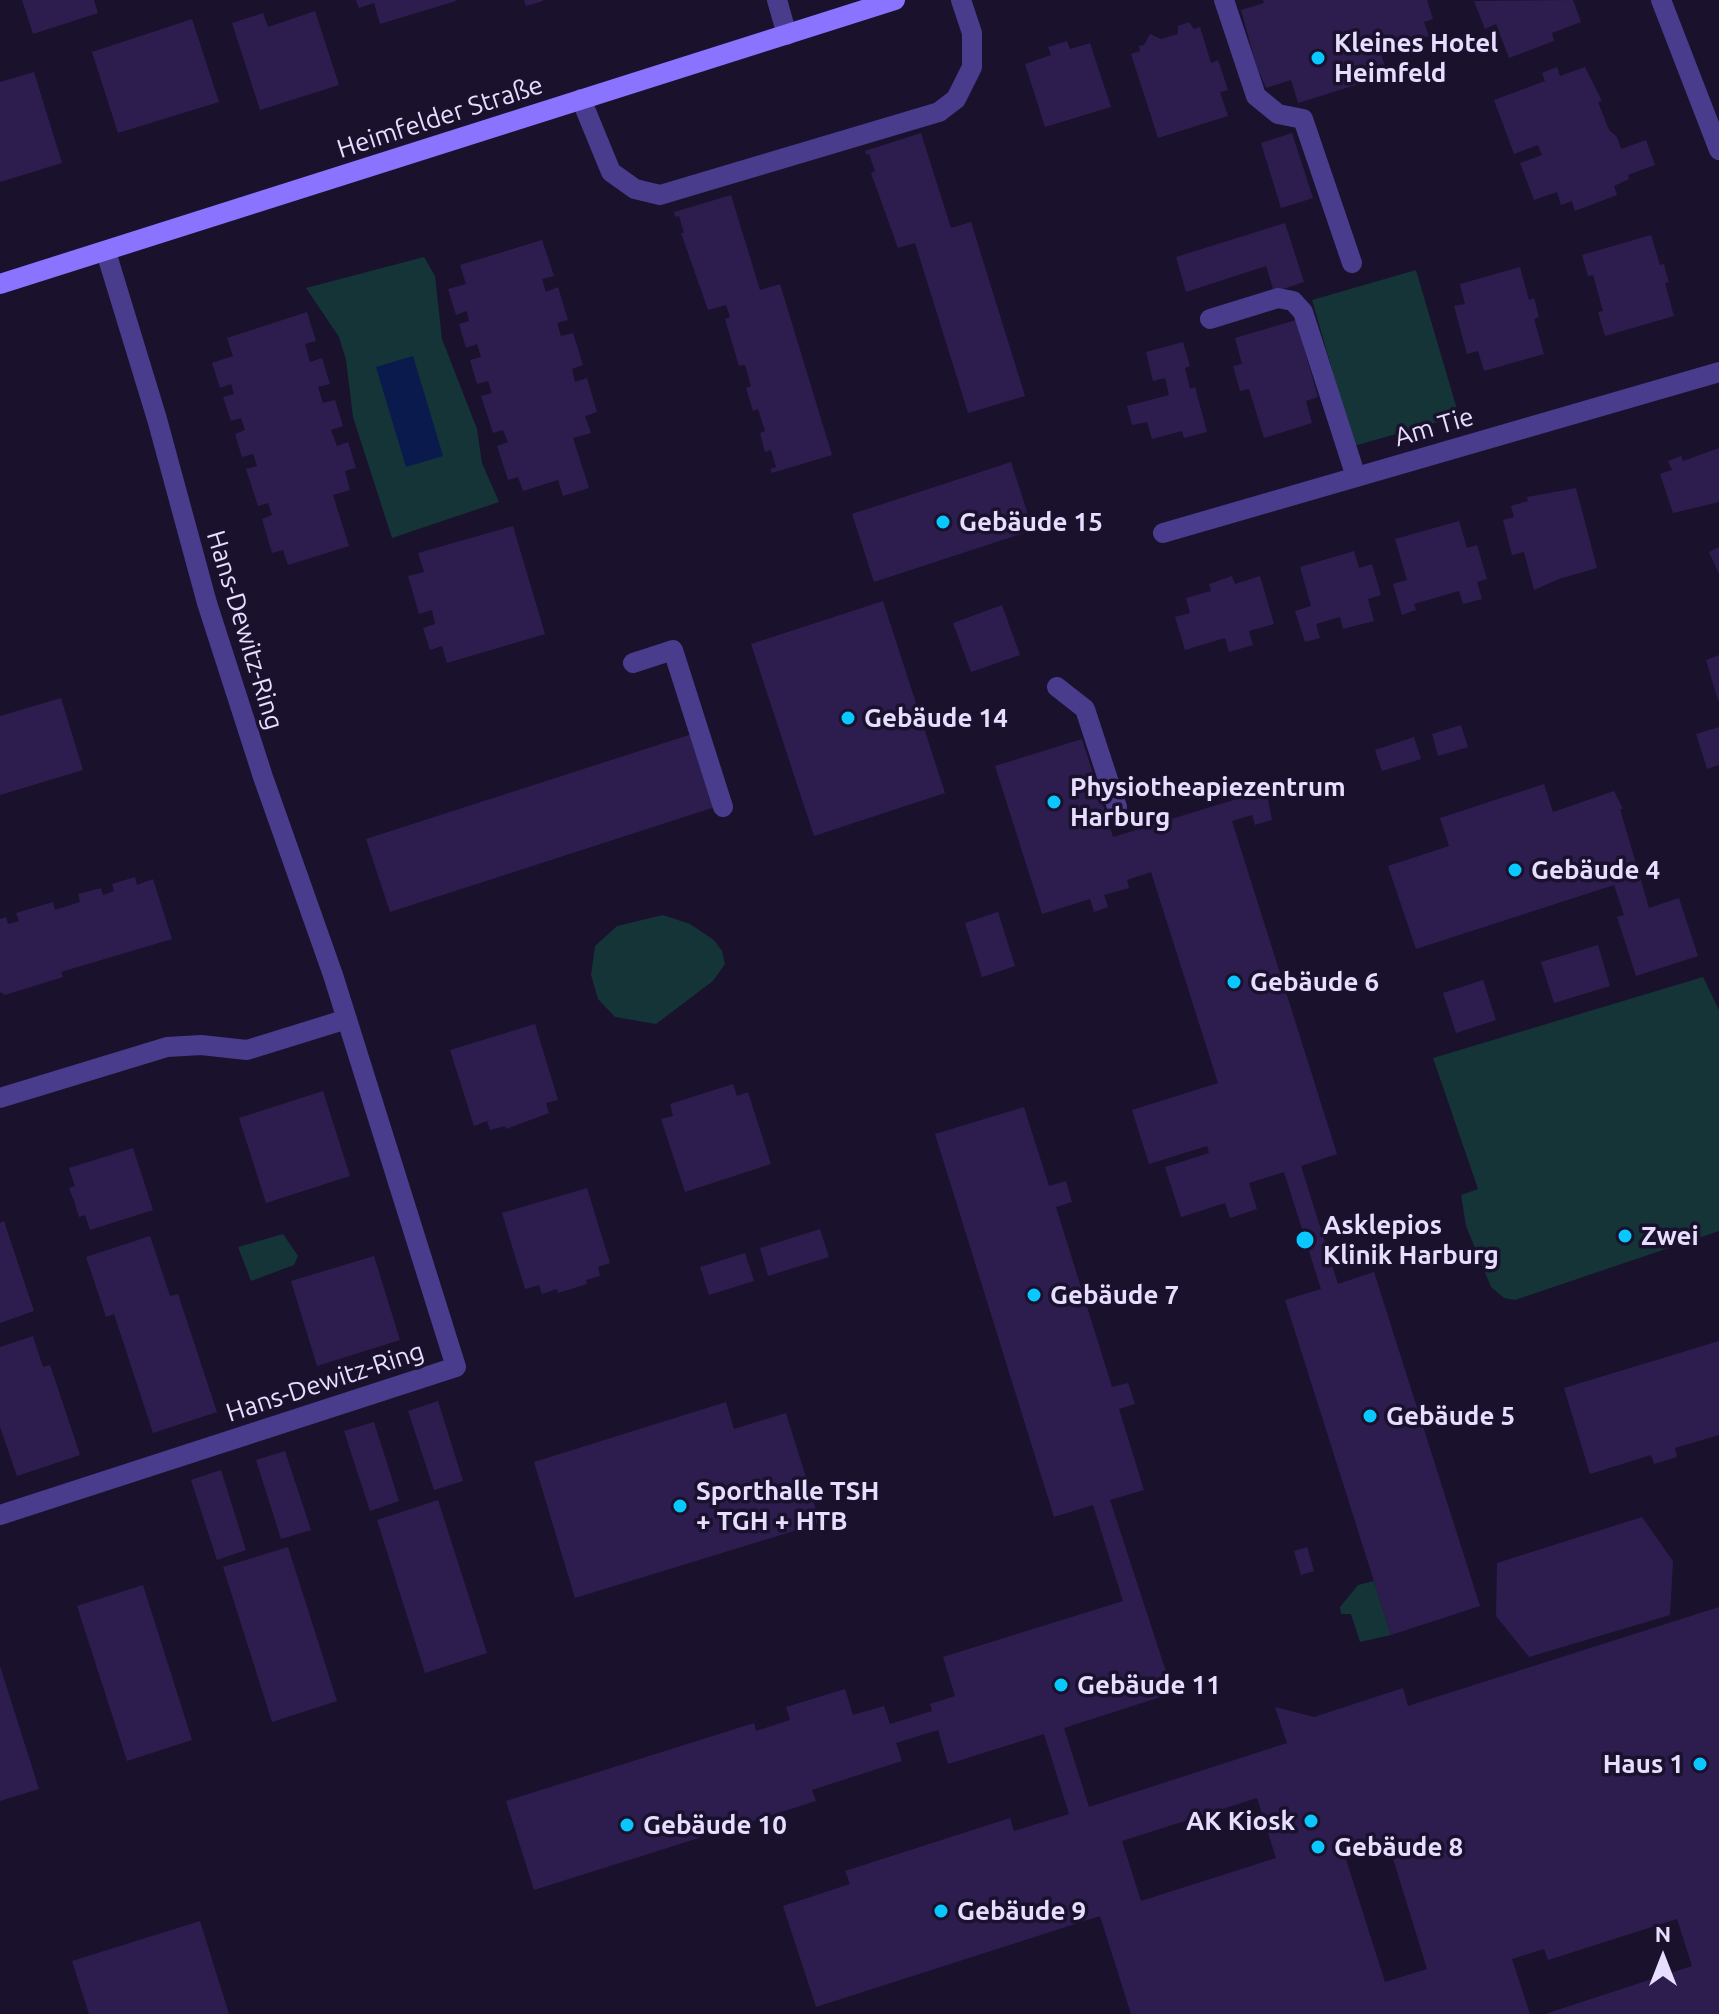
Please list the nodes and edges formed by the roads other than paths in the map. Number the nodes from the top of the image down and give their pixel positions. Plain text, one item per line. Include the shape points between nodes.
1 (777, 0) edge
2 (895, 0) edge
3 (961, 0) edge
4 (1224, 0) edge
5 (1661, 0) edge
6 (787, 35) junction
7 (581, 99) junction
8 (1719, 150) edge
9 (106, 252) junction
10 (1352, 263) dead end
11 (0, 284) edge
12 (1210, 319) dead end
13 (1719, 372) edge
14 (1356, 477) junction
15 (1163, 533) dead end
16 (633, 663) dead end
17 (1057, 687) dead end
18 (723, 807) dead end
19 (1117, 807) dead end
20 (347, 1019) junction
21 (0, 1098) edge
22 (0, 1515) edge

1 - 6 street
2 - 6 street, Heimfelder Straße
3 - 7 street via 973,42 972,67 956,99 939,112 660,195 635,189 611,172
4 - 10 street via 1256,96 1278,114 1303,119
5 - 8 street
6 - 7 street, Heimfelder Straße
7 - 9 street, Heimfelder Straße
9 - 11 street, Heimfelder Straße
9 - 20 street, Hans-Dewitz-Ring via 207,603
12 - 14 street via 1278,298 1293,301 1303,312
13 - 14 street, Am Tie
14 - 15 street, Am Tie
16 - 18 street via 673,650
17 - 19 street via 1085,709
20 - 21 street via 247,1050 167,1047
20 - 22 street, Hans-Dewitz-Ring via 456,1367

